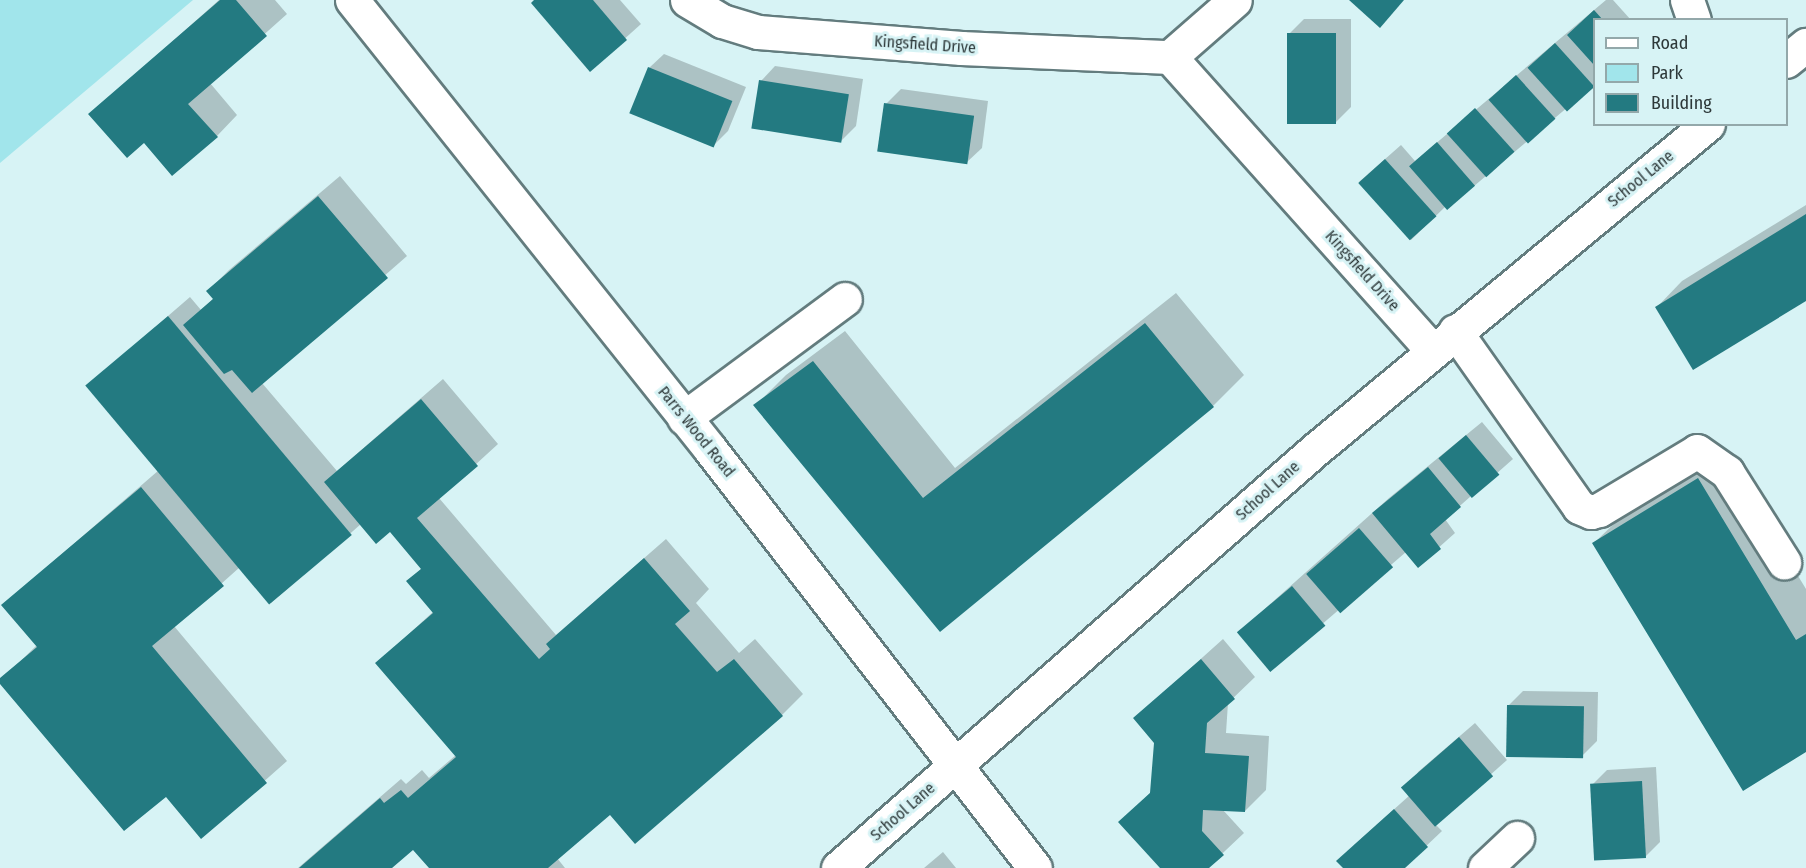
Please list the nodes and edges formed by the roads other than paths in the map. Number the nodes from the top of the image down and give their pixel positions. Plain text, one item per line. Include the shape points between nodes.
1 (352, 0) edge
2 (687, 0) edge
3 (1235, 0) edge
4 (1687, 0) edge
5 (1693, 18) edge
6 (1806, 45) edge
7 (1170, 57) junction
8 (1788, 59) edge
9 (1706, 126) edge
10 (845, 299) dead end
11 (1444, 341) junction
12 (684, 418) junction
13 (1784, 562) dead end
14 (954, 767) junction
15 (1517, 838) dead end
16 (838, 868) edge
17 (1035, 868) edge
18 (1485, 868) edge

1 - 12 street, Parrs Wood Road
2 - 7 street, Kingsfield Drive via 722,21 758,32 961,48
3 - 7 street
4 - 5 street
6 - 8 street
7 - 11 street, Kingsfield Drive
9 - 11 street, School Lane
10 - 12 street
11 - 13 street, Kingsfield Drive via 1579,507 1591,512 1599,510 1697,451 1727,472
11 - 14 street, School Lane
12 - 14 street, Parrs Wood Road
14 - 16 street, School Lane
14 - 17 street, Parrs Wood Road
15 - 18 street

